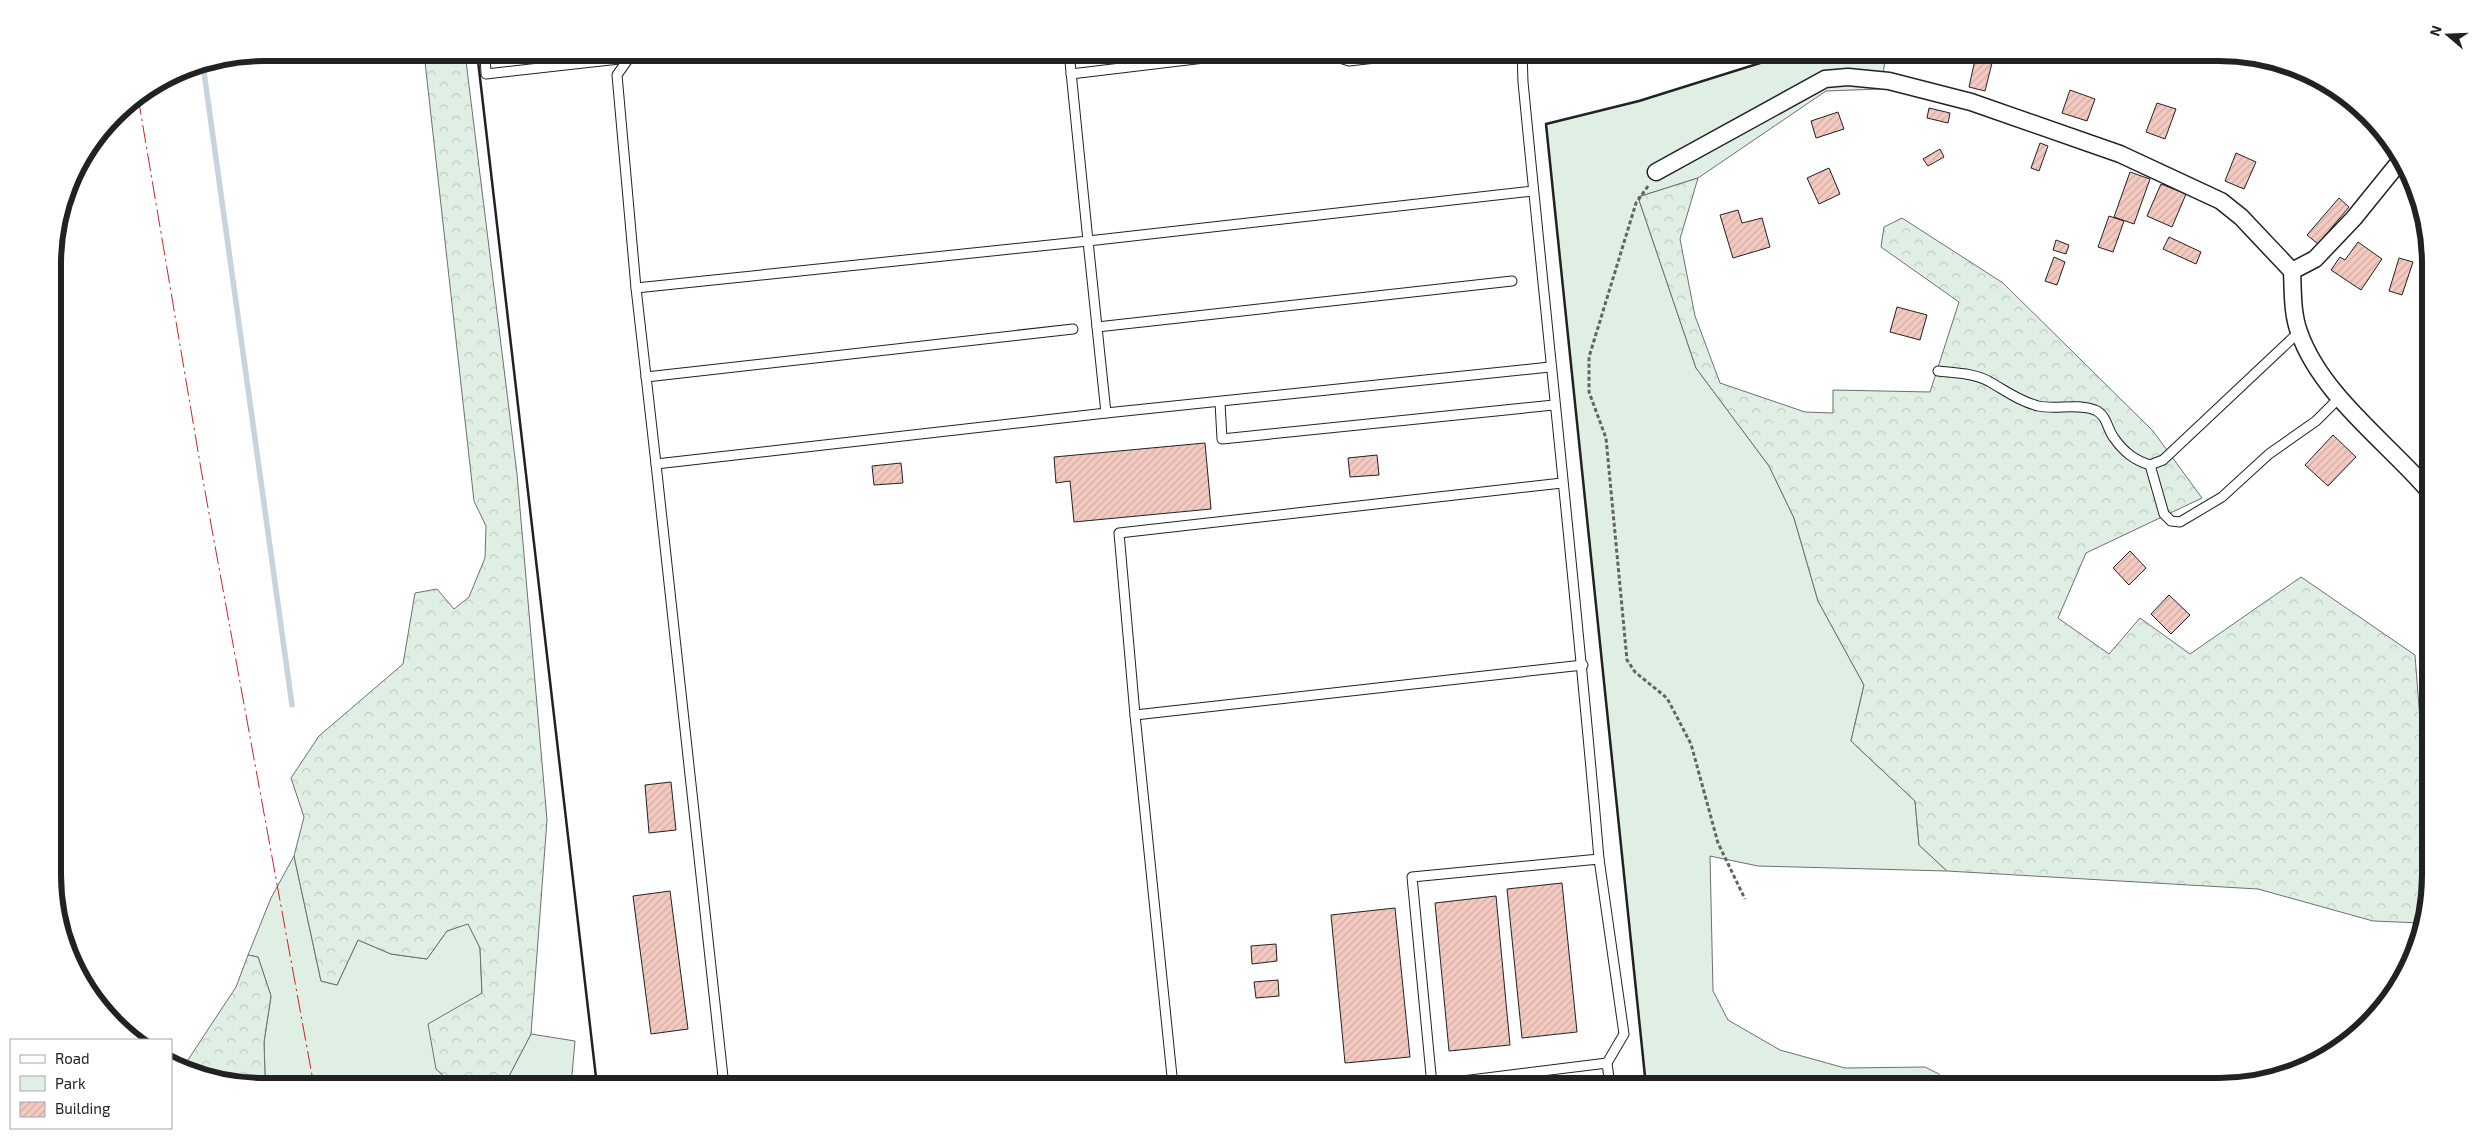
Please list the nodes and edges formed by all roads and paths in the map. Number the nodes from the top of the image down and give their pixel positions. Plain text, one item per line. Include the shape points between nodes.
1 (485, 61) edge
2 (602, 61) edge
3 (627, 61) edge
4 (1070, 61) edge
5 (1179, 61) edge
6 (1522, 61) edge
7 (1071, 74) junction
8 (2396, 166) edge
9 (1656, 172) joint
10 (1533, 191) junction
11 (1088, 241) junction
12 (2292, 271) junction
13 (1512, 281) dead end
14 (636, 288) junction
15 (1097, 327) junction
16 (1073, 329) dead end
17 (2299, 332) junction
18 (1550, 367) junction
19 (1938, 371) dead end
20 (646, 376) junction
21 (2339, 398) junction
22 (1220, 402) junction
23 (1554, 405) junction
24 (1106, 413) junction
25 (656, 464) junction
26 (2150, 465) junction
27 (1562, 483) junction
28 (2422, 484) edge
29 (1582, 665) junction
30 (1135, 715) junction
31 (1599, 859) junction
32 (1745, 899) dead end
33 (1607, 1063) junction
34 (723, 1078) edge
35 (1172, 1078) edge
36 (1431, 1078) edge
37 (1488, 1078) edge
38 (1609, 1078) edge

1 - 2 lane via 486,74
3 - 14 lane via 617,75
4 - 7 lane
5 - 7 lane
6 - 10 lane
7 - 11 lane
8 - 12 street via 2315,259
9 - 12 street via 1825,78 1889,81 1970,102 2120,154 2204,193 2241,217
9 - 32 path via 1636,203 1589,357 1590,392 1606,438 1627,660 1635,672 1667,698 1691,744 1718,843
10 - 11 lane
10 - 18 lane
11 - 14 lane
11 - 15 lane
12 - 17 street
13 - 15 lane
14 - 20 lane
15 - 24 lane
16 - 20 lane
17 - 21 street via 2314,363
17 - 26 lane via 2163,460
18 - 22 lane
18 - 23 lane
19 - 26 lane via 1989,381 2012,396 2039,406 2075,406 2095,410 2103,416 2113,437 2135,461
20 - 25 lane
21 - 26 lane via 2316,421 2268,454 2222,497 2180,522 2171,521 2164,514
21 - 28 street
22 - 23 lane via 1222,440
22 - 24 lane
23 - 27 lane
24 - 25 lane
25 - 34 lane
27 - 29 lane
27 - 30 lane via 1119,533
29 - 30 lane
29 - 31 lane
30 - 35 lane
31 - 33 lane via 1624,1034
31 - 36 lane via 1412,877
33 - 37 lane
33 - 38 lane

